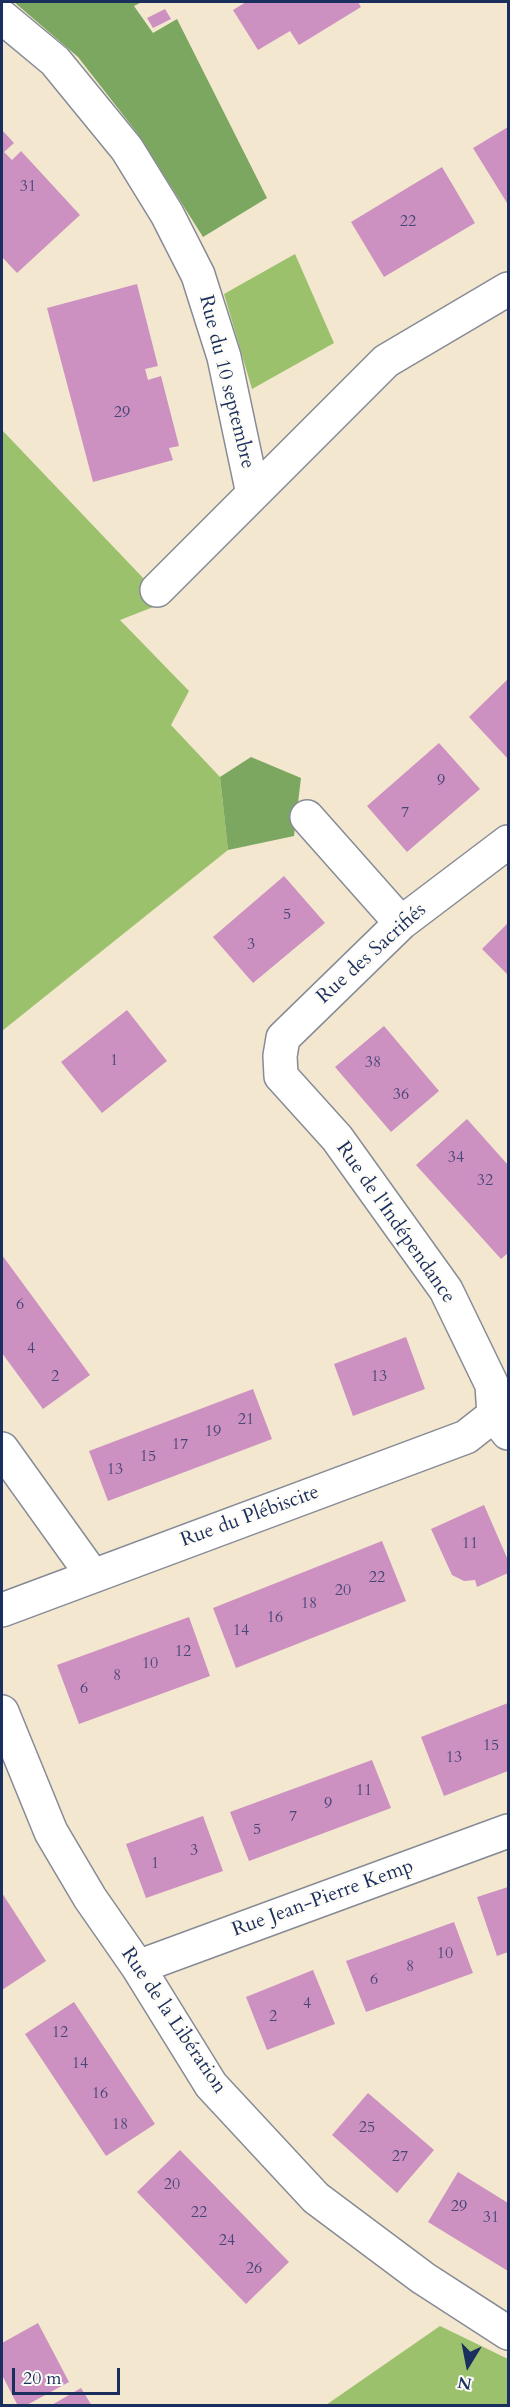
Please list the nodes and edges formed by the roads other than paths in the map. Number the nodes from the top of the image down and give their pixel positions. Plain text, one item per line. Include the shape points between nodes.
1 (2, 16) edge
2 (508, 289) edge
3 (253, 495) junction
4 (157, 590) dead end
5 (307, 817) dead end
6 (508, 842) edge
7 (401, 923) junction
8 (280, 1056) joint
9 (501, 1424) edge
10 (2, 1449) edge
11 (93, 1576) junction
12 (2, 1610) edge
13 (2, 1712) edge
14 (508, 1831) edge
15 (138, 1967) junction
16 (508, 2333) edge

1 - 3 street, Rue du 10 septembre via 55,61 128,149 172,224 198,274 224,357
2 - 3 street, Rue du 10 septembre via 386,361
3 - 4 street, Rue du 10 septembre
5 - 7 street
6 - 7 street, Rue des Sacrifiés
7 - 8 street, Rue des Sacrifiés via 283,1038
8 - 9 street, Rue de l'Indépendance via 281,1076 337,1138 446,1290 492,1385
9 - 11 street, Rue du Plébiscite
10 - 11 street
11 - 12 street, Rue du Plébiscite
13 - 15 street, Rue de la Libération via 51,1832
14 - 15 street, Rue Jean-Pierre Kemp
15 - 16 street, Rue de la Libération via 212,2085 316,2198 423,2278

